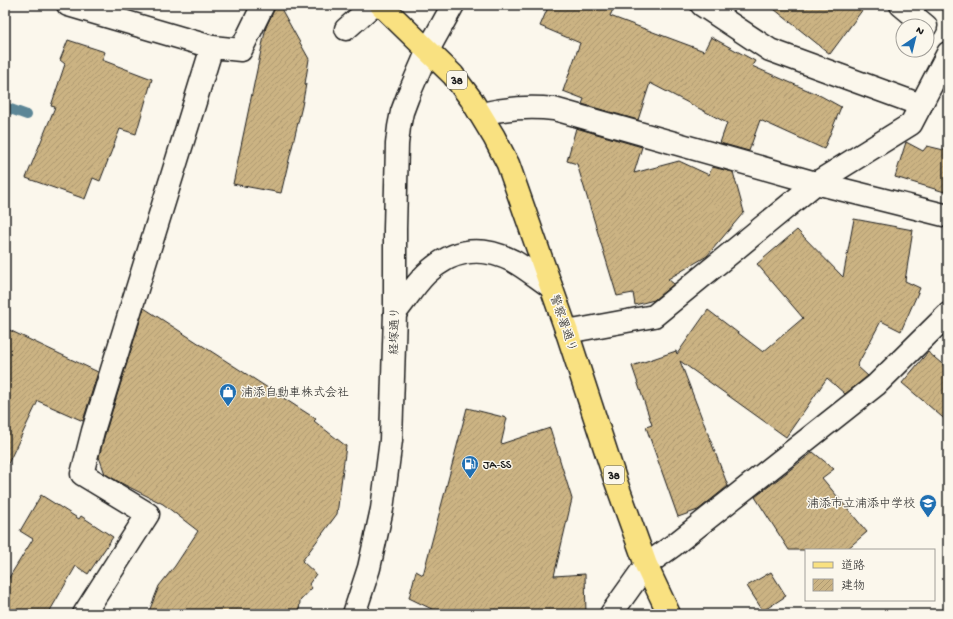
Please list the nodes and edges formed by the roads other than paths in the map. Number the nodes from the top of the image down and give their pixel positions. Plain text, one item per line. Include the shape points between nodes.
1 (68, 5) edge
2 (263, 5) edge
3 (373, 5) edge
4 (381, 5) edge
5 (453, 5) edge
6 (702, 5) edge
7 (901, 5) edge
8 (917, 18) edge
9 (346, 29) dead end
10 (935, 33) edge
11 (948, 44) edge
12 (212, 47) junction
13 (428, 50) junction
14 (948, 53) edge
15 (921, 105) junction
16 (481, 114) junction
17 (816, 183) junction
18 (948, 216) edge
19 (551, 287) junction
20 (395, 313) junction
21 (948, 314) edge
22 (567, 332) junction
23 (646, 565) junction
24 (84, 614) edge
25 (354, 614) edge
26 (611, 614) edge
27 (669, 614) edge

1 - 12 street
2 - 12 street via 241,50
3 - 9 street
4 - 13 main road, 38
5 - 13 street, 経塚通り
6 - 15 street via 770,50
7 - 8 street
10 - 11 street
12 - 24 street via 93,431 82,474 148,514
13 - 16 main road, 警察署通り / 38 via 453,75
13 - 20 street, 経塚通り via 402,112 398,133 394,229
14 - 15 street
15 - 17 street via 912,124
16 - 17 street via 522,107 554,109
16 - 19 main road, 警察署通り / 38 via 508,164
17 - 18 street
17 - 22 street via 654,316
19 - 20 street via 514,262 497,255 480,251 459,253 441,262 425,275
19 - 22 main road, 警察署通り / 38
20 - 25 street, 経塚通り via 391,440 382,509 369,568
21 - 23 street via 876,385
22 - 23 main road, 警察署通り / 38
23 - 26 street
23 - 27 main road, 警察署通り / 38

